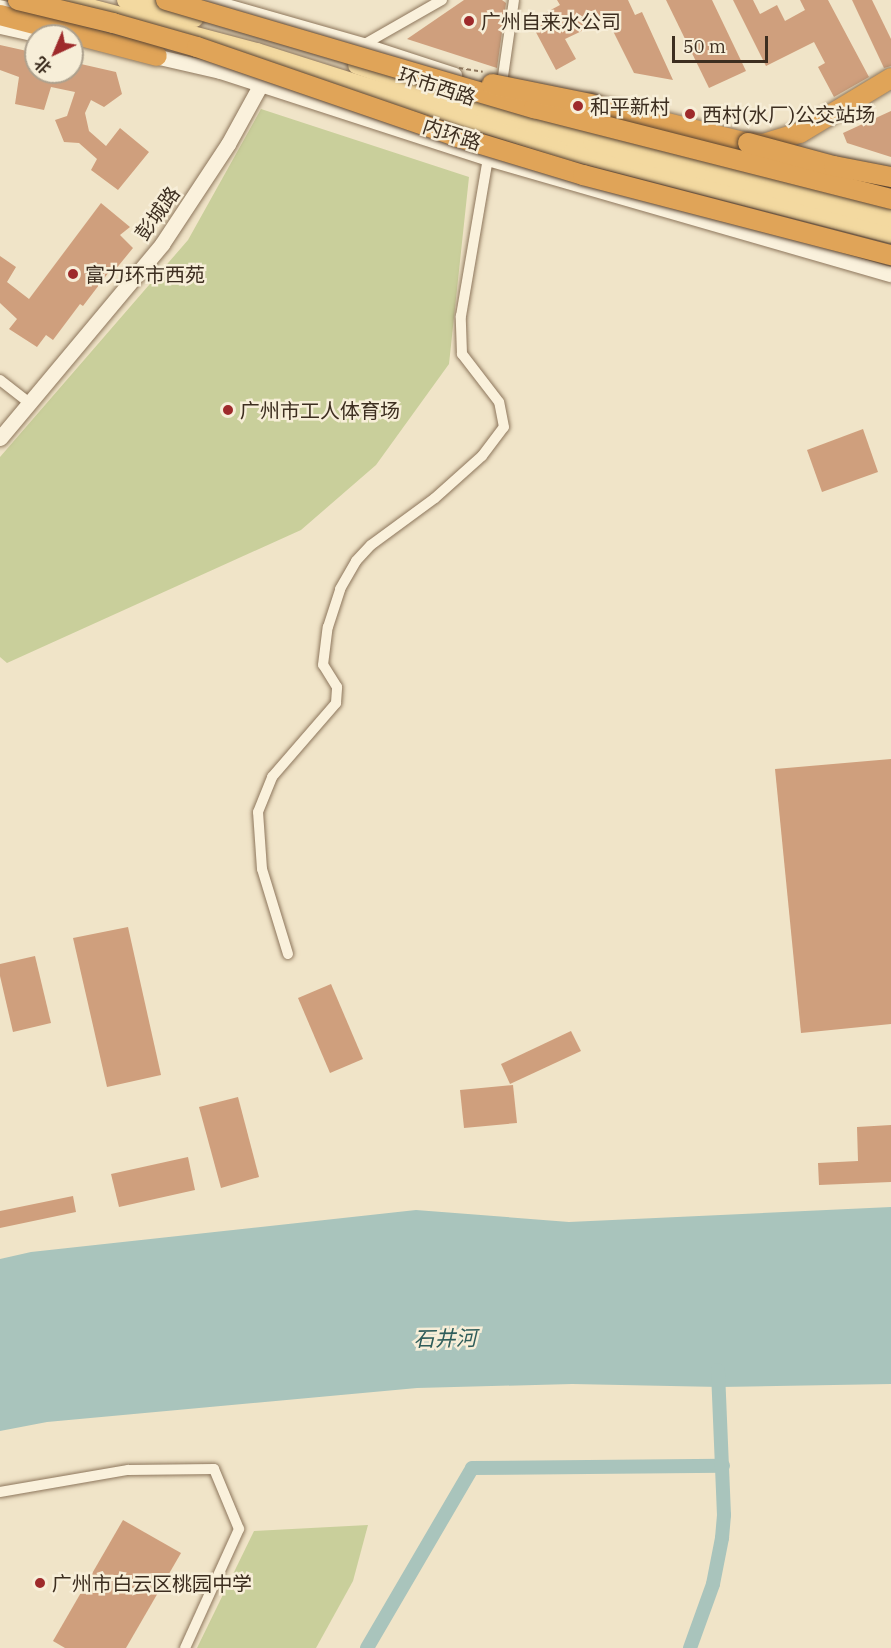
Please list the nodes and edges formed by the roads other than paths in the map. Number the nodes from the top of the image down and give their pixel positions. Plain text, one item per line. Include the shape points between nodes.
1 (18, 0) edge
2 (60, 0) edge
3 (126, 0) edge
4 (166, 0) edge
5 (205, 0) edge
6 (442, 0) edge
7 (513, 0) edge
8 (0, 5) edge
9 (0, 15) edge
10 (0, 26) edge
11 (24, 31) edge
12 (84, 43) edge
13 (257, 52) junction
14 (157, 56) junction
15 (364, 56) junction
16 (225, 68) junction
17 (891, 78) edge
18 (261, 84) junction
19 (501, 91) junction
20 (292, 94) junction
21 (388, 94) junction
22 (333, 108) junction
23 (537, 126) junction
24 (493, 128) junction
25 (748, 143) junction
26 (488, 158) junction
27 (781, 169) junction
28 (701, 170) junction
29 (583, 175) junction
30 (891, 177) edge
31 (891, 194) edge
32 (891, 198) edge
33 (804, 204) junction
34 (682, 205) junction
35 (891, 218) edge
36 (891, 234) edge
37 (891, 249) edge
38 (891, 255) edge
39 (891, 263) edge
40 (891, 274) edge
41 (0, 380) edge
42 (29, 403) junction
43 (0, 438) edge
44 (288, 954) dead end
45 (0, 1492) edge
46 (185, 1648) edge

1 - 29 highway, 内环路, bridge via 197,47 458,137
2 - 13 main road, 环市西路
3 - 15 main road, 环市西路
4 - 15 highway, bridge
5 - 15 main road
6 - 15 street
7 - 19 street
8 - 16 street
9 - 14 highway
10 - 11 main road
12 - 14 main road
13 - 16 street
13 - 21 main road, 环市西路
14 - 16 main road
15 - 19 main road
15 - 23 main road, 环市西路
15 - 25 highway, bridge via 591,104
15 - 32 highway, bridge via 579,120
16 - 18 main road
16 - 20 street via 268,80
17 - 25 highway, bridge via 800,134 774,142
18 - 20 main road
18 - 42 main road, 彭城路 via 207,178 162,244
19 - 23 main road
19 - 27 main road
20 - 22 main road
21 - 22 main road
21 - 24 main road, 环市西路
22 - 26 main road
23 - 28 main road, 环市西路
24 - 26 street
24 - 33 main road, 环市西路 via 573,152
24 - 34 main road via 532,152
25 - 30 highway, bridge
26 - 34 main road
26 - 44 street via 461,316 462,354 499,402 504,427 482,456 435,498 371,545 356,561 340,589 328,627 323,665 337,687 336,703 272,777 258,812 262,869
27 - 28 main road
27 - 31 main road
28 - 33 main road, 环市西路
29 - 38 highway, 内环路, bridge
29 - 39 highway, bridge
33 - 35 main road
33 - 36 main road
34 - 37 main road
34 - 40 main road
41 - 42 street
42 - 43 main road, 彭城路
45 - 46 street via 128,1470 214,1468 239,1529

